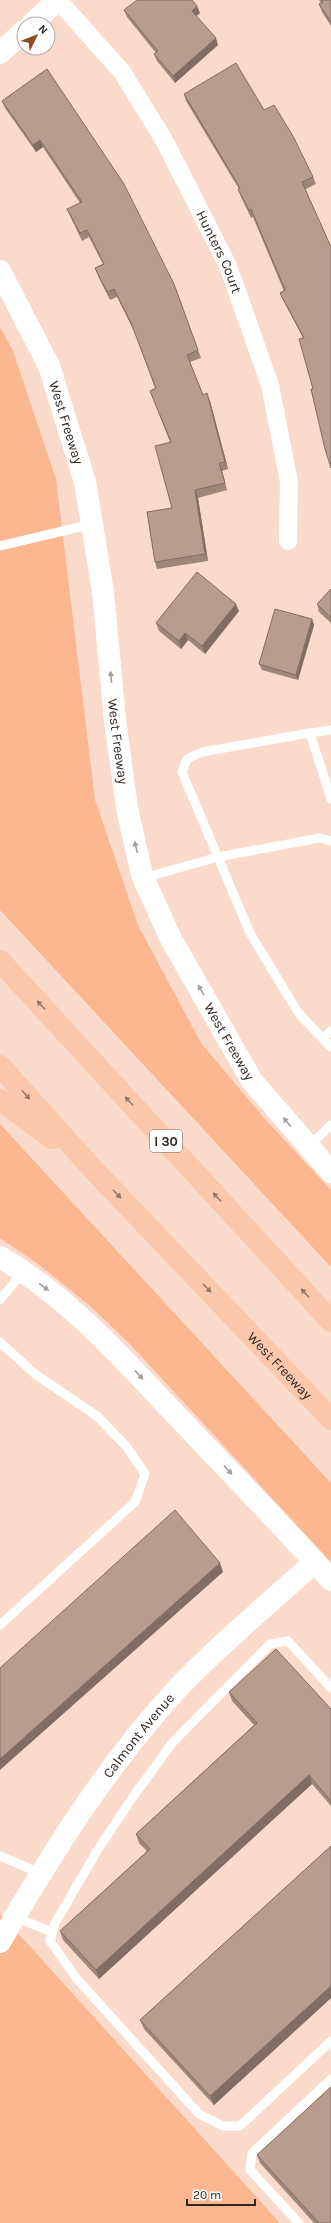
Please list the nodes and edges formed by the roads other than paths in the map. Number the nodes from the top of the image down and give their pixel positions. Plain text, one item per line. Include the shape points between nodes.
1 (58, 0) edge
2 (41, 16) edge
3 (16, 38) edge
4 (0, 53) edge
5 (0, 271) edge
6 (92, 524) junction
7 (288, 541) dead end
8 (0, 546) edge
9 (331, 730) edge
10 (310, 733) junction
11 (331, 799) edge
12 (331, 841) edge
13 (218, 857) junction
14 (143, 878) junction
15 (0, 961) edge
16 (331, 1031) edge
17 (323, 1038) junction
18 (331, 1046) edge
19 (0, 1066) edge
20 (0, 1100) edge
21 (331, 1125) edge
22 (308, 1147) junction
23 (90, 1166) junction
24 (331, 1172) edge
25 (0, 1257) edge
26 (24, 1271) junction
27 (0, 1300) edge
28 (331, 1322) edge
29 (0, 1342) edge
30 (331, 1419) edge
31 (315, 1562) junction
32 (331, 1580) edge
33 (0, 1625) edge
34 (331, 1688) edge
35 (0, 1856) edge
36 (40, 1873) junction
37 (14, 1917) junction
38 (52, 1932) junction
39 (0, 1942) edge
40 (331, 2041) edge
41 (331, 2079) edge
42 (299, 2223) edge

1 - 2 main road
1 - 7 street, Hunters Court via 122,72 164,140 228,266 270,385 289,482
3 - 4 main road
5 - 6 main road, West Freeway via 49,366 85,482
6 - 8 lane
14 -> 6 main road, West Freeway via 127,808
9 - 10 lane
10 - 11 lane
10 - 13 lane via 202,752 188,759 182,772
12 - 13 lane via 320,838
13 - 14 lane
13 - 17 lane via 250,934 299,1014
22 -> 14 main road, West Freeway via 252,1081 171,939
28 -> 15 highway, I 30
16 - 17 lane
17 - 18 lane
19 -> 23 highway, West Freeway
20 - 23 highway
21 - 22 lane
22 - 24 main road, West Freeway
23 -> 30 highway, West Freeway
25 - 26 main road
26 - 27 lane
26 -> 31 main road via 108,1343
29 - 33 lane via 35,1374 98,1416 126,1446 145,1474 135,1502
31 - 32 main road
31 - 36 main road, Calmont Avenue via 208,1657 176,1690 107,1773
34 - 38 lane via 288,1641 270,1644 173,1742 97,1851
35 - 36 lane
36 - 37 main road, Calmont Avenue
37 - 38 lane
37 - 39 main road, Calmont Avenue
38 - 40 lane via 50,1941 77,1980 199,2114 223,2126 240,2126
41 - 42 lane via 252,2153 250,2170

